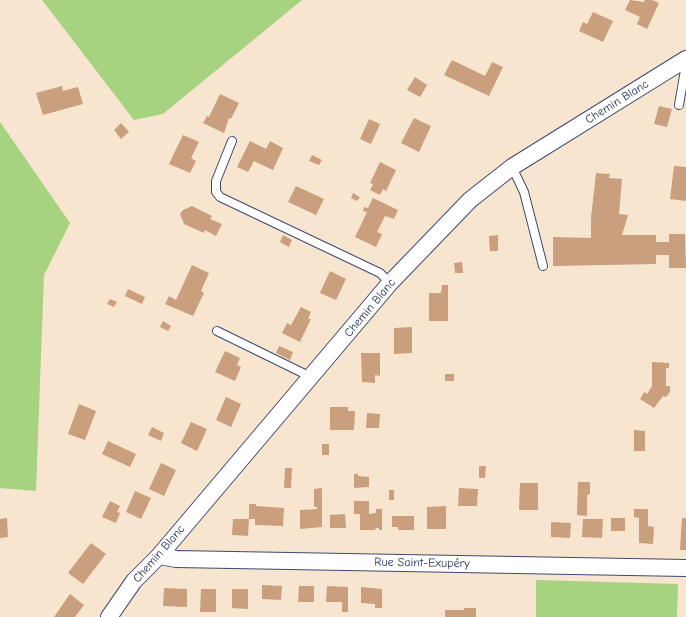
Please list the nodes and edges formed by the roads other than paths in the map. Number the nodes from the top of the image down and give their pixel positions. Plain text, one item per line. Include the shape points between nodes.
1 (684, 60) edge
2 (679, 105) dead end
3 (232, 141) dead end
4 (512, 167) junction
5 (543, 266) dead end
6 (390, 283) junction
7 (218, 331) dead end
8 (311, 377) junction
9 (159, 556) junction
10 (686, 568) edge
11 (109, 617) edge

1 - 2 lane via 685,70
1 - 4 street, Chemin Blanc
3 - 6 lane via 216,181 216,192 220,197 380,273
4 - 5 lane via 524,192
4 - 6 street, Chemin Blanc via 470,200
6 - 8 street, Chemin Blanc
7 - 8 lane
8 - 9 street, Chemin Blanc
9 - 10 street, Rue Saint-Exupéry via 184,559
9 - 11 street, Chemin Blanc via 134,581

